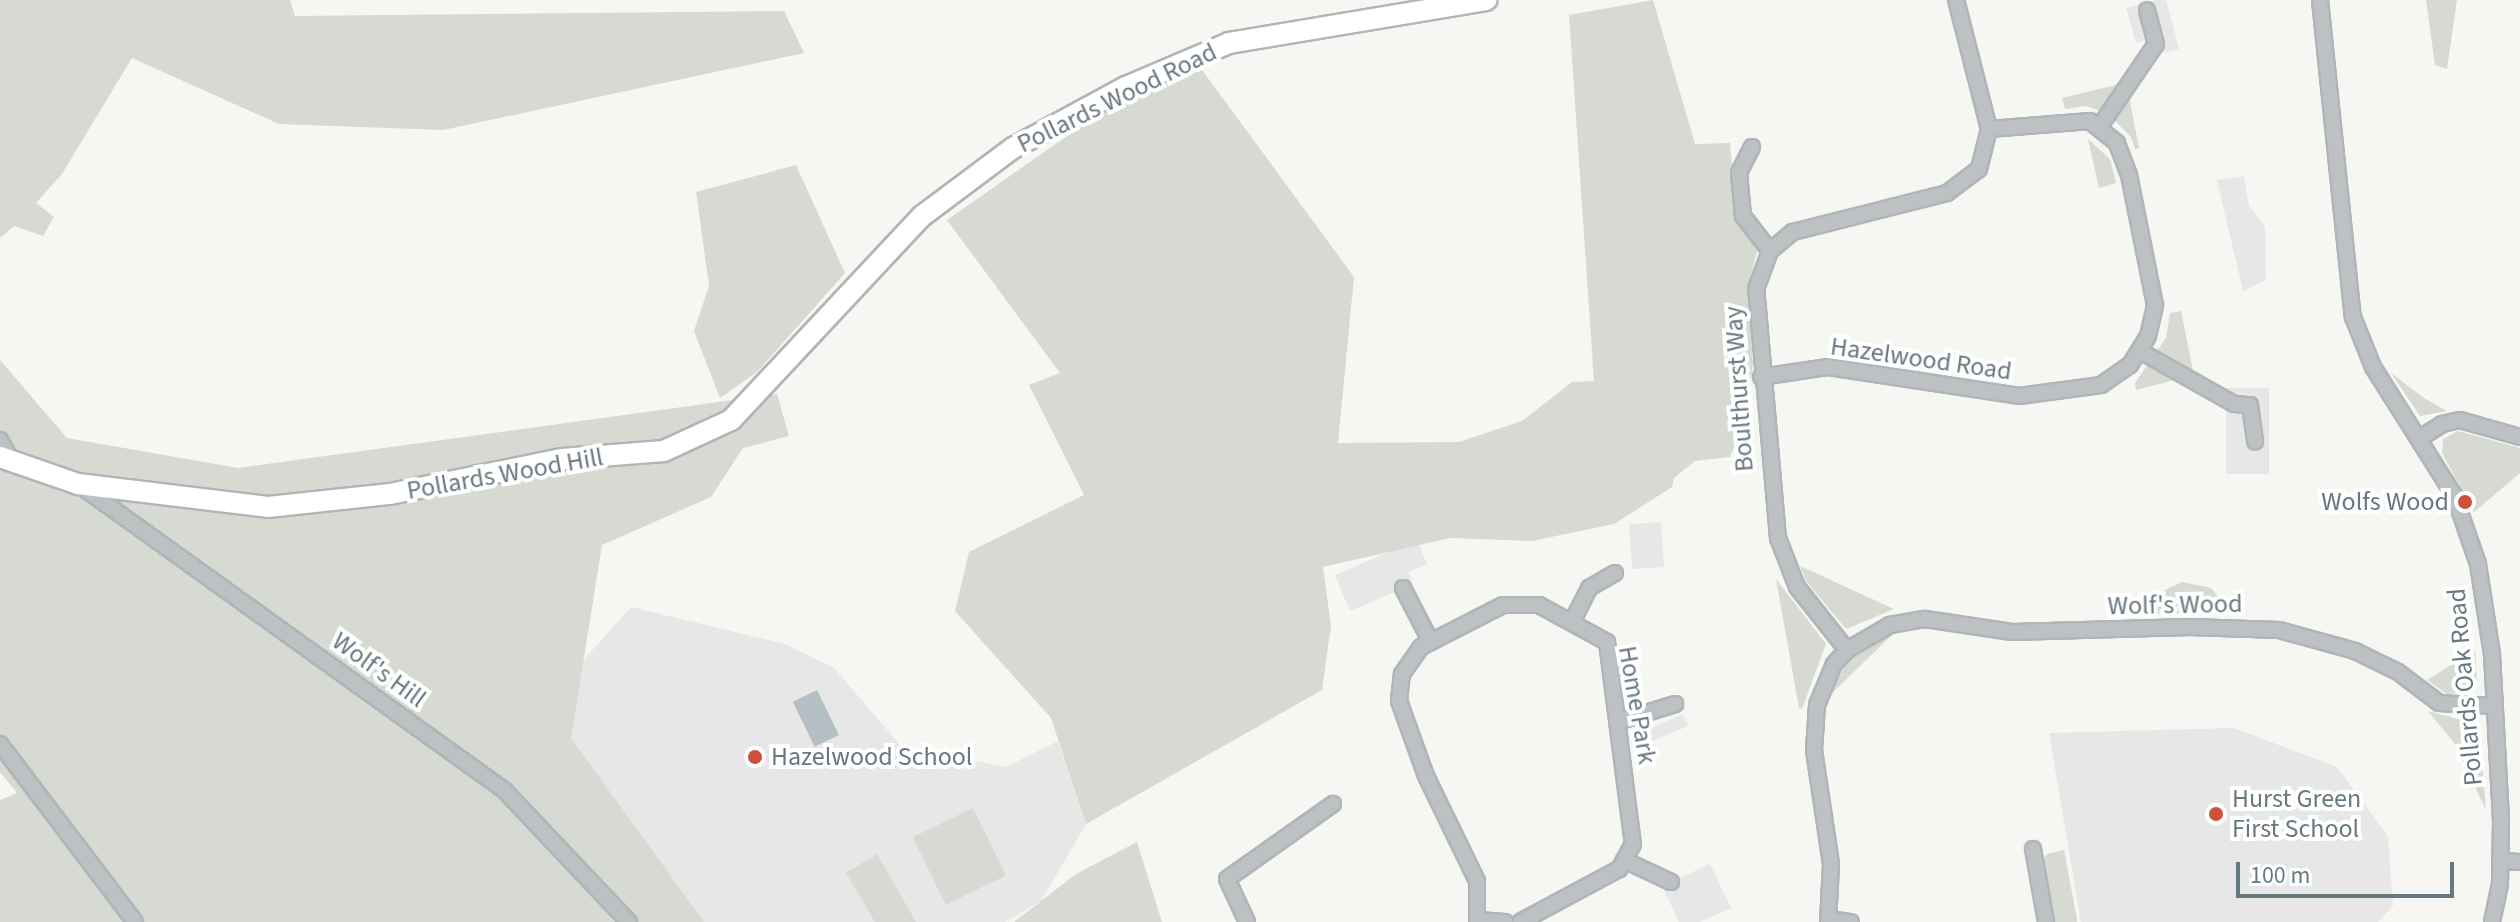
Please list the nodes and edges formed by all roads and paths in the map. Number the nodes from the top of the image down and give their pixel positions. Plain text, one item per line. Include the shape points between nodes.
1 (1486, 0) edge
2 (1956, 0) edge
3 (2320, 0) edge
4 (2147, 10) dead end
5 (2100, 126) junction
6 (1989, 129) junction
7 (1752, 147) dead end
8 (914, 227) joint
9 (1770, 251) junction
10 (2140, 351) junction
11 (1761, 377) junction
12 (2520, 437) edge
13 (2420, 438) junction
14 (0, 440) edge
15 (2255, 442) dead end
16 (6, 460) edge
17 (78, 484) junction
18 (1615, 573) dead end
19 (1403, 588) dead end
20 (1573, 620) junction
21 (1431, 642) junction
22 (1847, 650) junction
23 (1675, 704) dead end
24 (2494, 706) junction
25 (1617, 722) junction
26 (0, 744) edge
27 (1333, 804) dead end
28 (2033, 849) dead end
29 (1624, 860) junction
30 (2500, 861) junction
31 (2520, 862) edge
32 (1671, 882) dead end
33 (1828, 920) edge
34 (1478, 921) edge
35 (135, 922) edge
36 (629, 922) edge
37 (1247, 922) edge
38 (1505, 922) edge
39 (1520, 922) edge
40 (1851, 922) edge
41 (2046, 922) edge
42 (2492, 922) edge

1 - 8 street, Pollards Wood Road via 1229,43 1126,87 1013,148
2 - 6 street
3 - 13 street, Pollards Oak Road via 2353,317 2366,353
4 - 5 street via 2156,44
5 - 6 street via 2079,120
5 - 10 street, Hazelwood Road via 2124,155 2154,291 2153,321
6 - 9 street via 1986,155 1961,187 1809,227
7 - 9 street via 1739,173 1743,216
8 - 17 street, Pollards Wood Hill via 731,420 664,451 562,459 390,494 268,507
9 - 11 street, Boulthurst Way via 1756,289
10 - 11 street, Hazelwood Road via 2101,385 2037,396 1828,367
10 - 15 street via 2234,404 2250,405
11 - 22 street, Boulthurst Way via 1778,538 1797,587
12 - 13 street via 2460,420
13 - 24 street, Pollards Oak Road via 2454,495 2471,541 2492,654
14 - 16 street
16 - 17 street, Pollards Wood Hill
17 - 36 street, Wolf's Hill via 504,790
18 - 20 street via 1589,588
19 - 21 street
20 - 21 street, Home Park via 1539,605 1503,605
20 - 25 street, Home Park via 1607,642
21 - 34 street, Home Park via 1402,674 1399,701 1426,776 1477,881
22 - 24 street, Wolf's Wood via 1890,625 1925,619 2012,632 2250,628 2355,651 2398,672 2439,703
22 - 33 street, Wolf's Wood via 1823,687 1813,728 1831,864
23 - 25 street
24 - 30 street, Pollards Oak Road
25 - 29 street, Home Park via 1633,844
26 - 35 street
27 - 37 street via 1227,879
28 - 41 street
29 - 32 street
29 - 39 street via 1619,869
30 - 31 street
30 - 42 street, Pollards Oak Road
33 - 40 street, Wolf's Wood
34 - 38 street, Home Park

